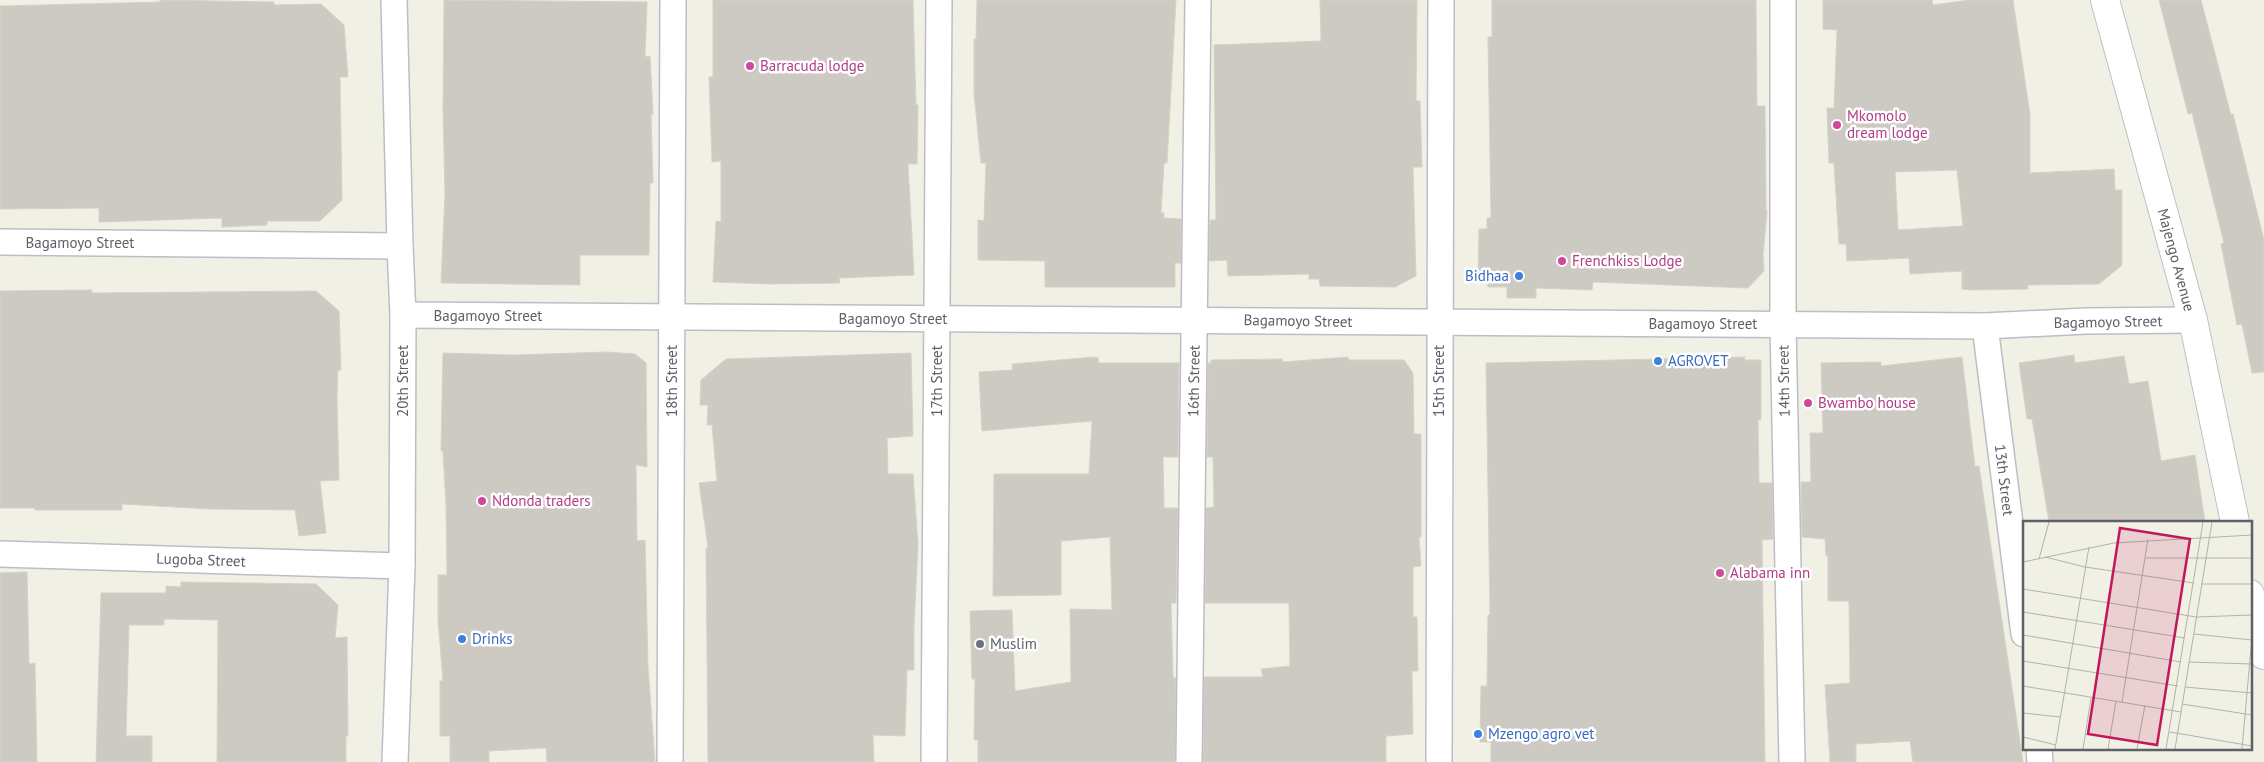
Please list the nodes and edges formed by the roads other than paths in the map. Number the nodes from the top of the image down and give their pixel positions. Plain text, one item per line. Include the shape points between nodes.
1 (394, 0) edge
2 (673, 0) edge
3 (940, 0) edge
4 (1198, 0) edge
5 (1441, 0) edge
6 (1783, 0) edge
7 (2104, 0) edge
8 (0, 242) edge
9 (400, 246) junction
10 (403, 316) junction
11 (672, 317) junction
12 (937, 319) junction
13 (1194, 320) junction
14 (2193, 320) junction
15 (1439, 323) junction
16 (1782, 325) junction
17 (1985, 326) junction
18 (2235, 521) edge
19 (0, 554) edge
20 (402, 566) junction
21 (2252, 603) edge
22 (2023, 626) edge
23 (2264, 655) edge
24 (395, 762) edge
25 (670, 762) edge
26 (934, 762) edge
27 (1190, 762) edge
28 (1438, 762) edge
29 (1792, 762) edge

1 - 9 street, 20th Street
2 - 11 street, 18th Street
3 - 12 street, 17th Street
4 - 13 street, 16th Street
5 - 15 street, 15th Street
6 - 16 street, 14th Street
7 - 14 street, Majengo Avenue
8 - 9 street, Bagamoyo Street
9 - 10 street, 20th Street
10 - 11 street, Bagamoyo Street
10 - 20 street, 20th Street
11 - 12 street, Bagamoyo Street
11 - 25 street, 18th Street
12 - 13 street, Bagamoyo Street
12 - 26 street, 17th Street
13 - 15 street, Bagamoyo Street
13 - 27 street, 16th Street
14 - 17 street, Bagamoyo Street
14 - 18 street, Majengo Avenue
15 - 16 street, Bagamoyo Street
15 - 28 street, 15th Street
16 - 17 street, Bagamoyo Street
16 - 29 street, 14th Street
17 - 22 street, 13th Street
19 - 20 street, Lugoba Street
20 - 24 street, 20th Street
21 - 23 street

